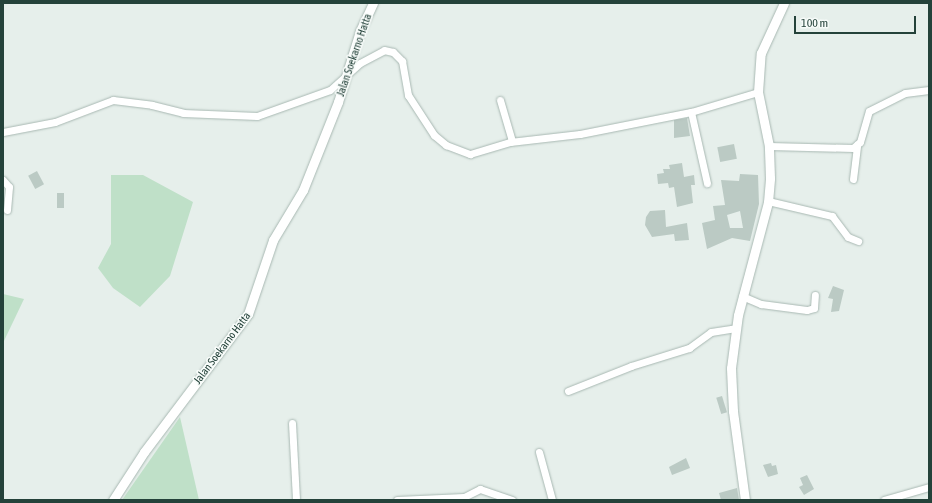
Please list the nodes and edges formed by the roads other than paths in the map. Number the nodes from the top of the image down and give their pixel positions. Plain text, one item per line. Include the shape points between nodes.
1 (373, 3) edge
2 (784, 3) edge
3 (345, 78) junction
4 (929, 90) edge
5 (758, 92) junction
6 (500, 100) dead end
7 (690, 112) junction
8 (3, 132) edge
9 (512, 141) junction
10 (857, 144) junction
11 (769, 146) junction
12 (853, 179) dead end
13 (3, 180) edge
14 (707, 183) dead end
15 (768, 201) junction
16 (7, 210) dead end
17 (858, 240) dead end
18 (815, 295) dead end
19 (742, 296) junction
20 (736, 328) junction
21 (568, 391) dead end
22 (292, 423) dead end
23 (539, 452) dead end
24 (929, 487) edge
25 (113, 500) edge
26 (296, 500) edge
27 (397, 500) edge
28 (512, 500) edge
29 (545, 500) edge
30 (553, 500) edge
31 (745, 500) edge
32 (884, 500) edge

1 - 3 street, Jalan Soekarno Hatta via 360,31
2 - 5 street via 761,53
3 - 8 street via 312,98 257,116 183,113 152,105 112,100 55,122
3 - 9 street via 377,52 393,52 405,70 406,87 412,104 434,135 446,145 474,154
3 - 25 street, Jalan Soekarno Hatta via 296,205 273,240 248,314 144,452
4 - 10 street via 905,93 869,111
5 - 7 street
5 - 11 street
6 - 9 street
7 - 9 street via 580,134
7 - 14 street
10 - 11 street via 845,148
10 - 12 street
11 - 15 street
13 - 16 street via 9,187
15 - 17 street via 832,216 848,237
15 - 19 street
18 - 19 street via 814,308 806,310 761,304
19 - 20 street
20 - 21 street via 711,332 689,348 631,366
20 - 31 street via 731,382
22 - 26 street
23 - 30 street
24 - 32 street
27 - 28 street via 464,497 480,489
29 - 30 street

